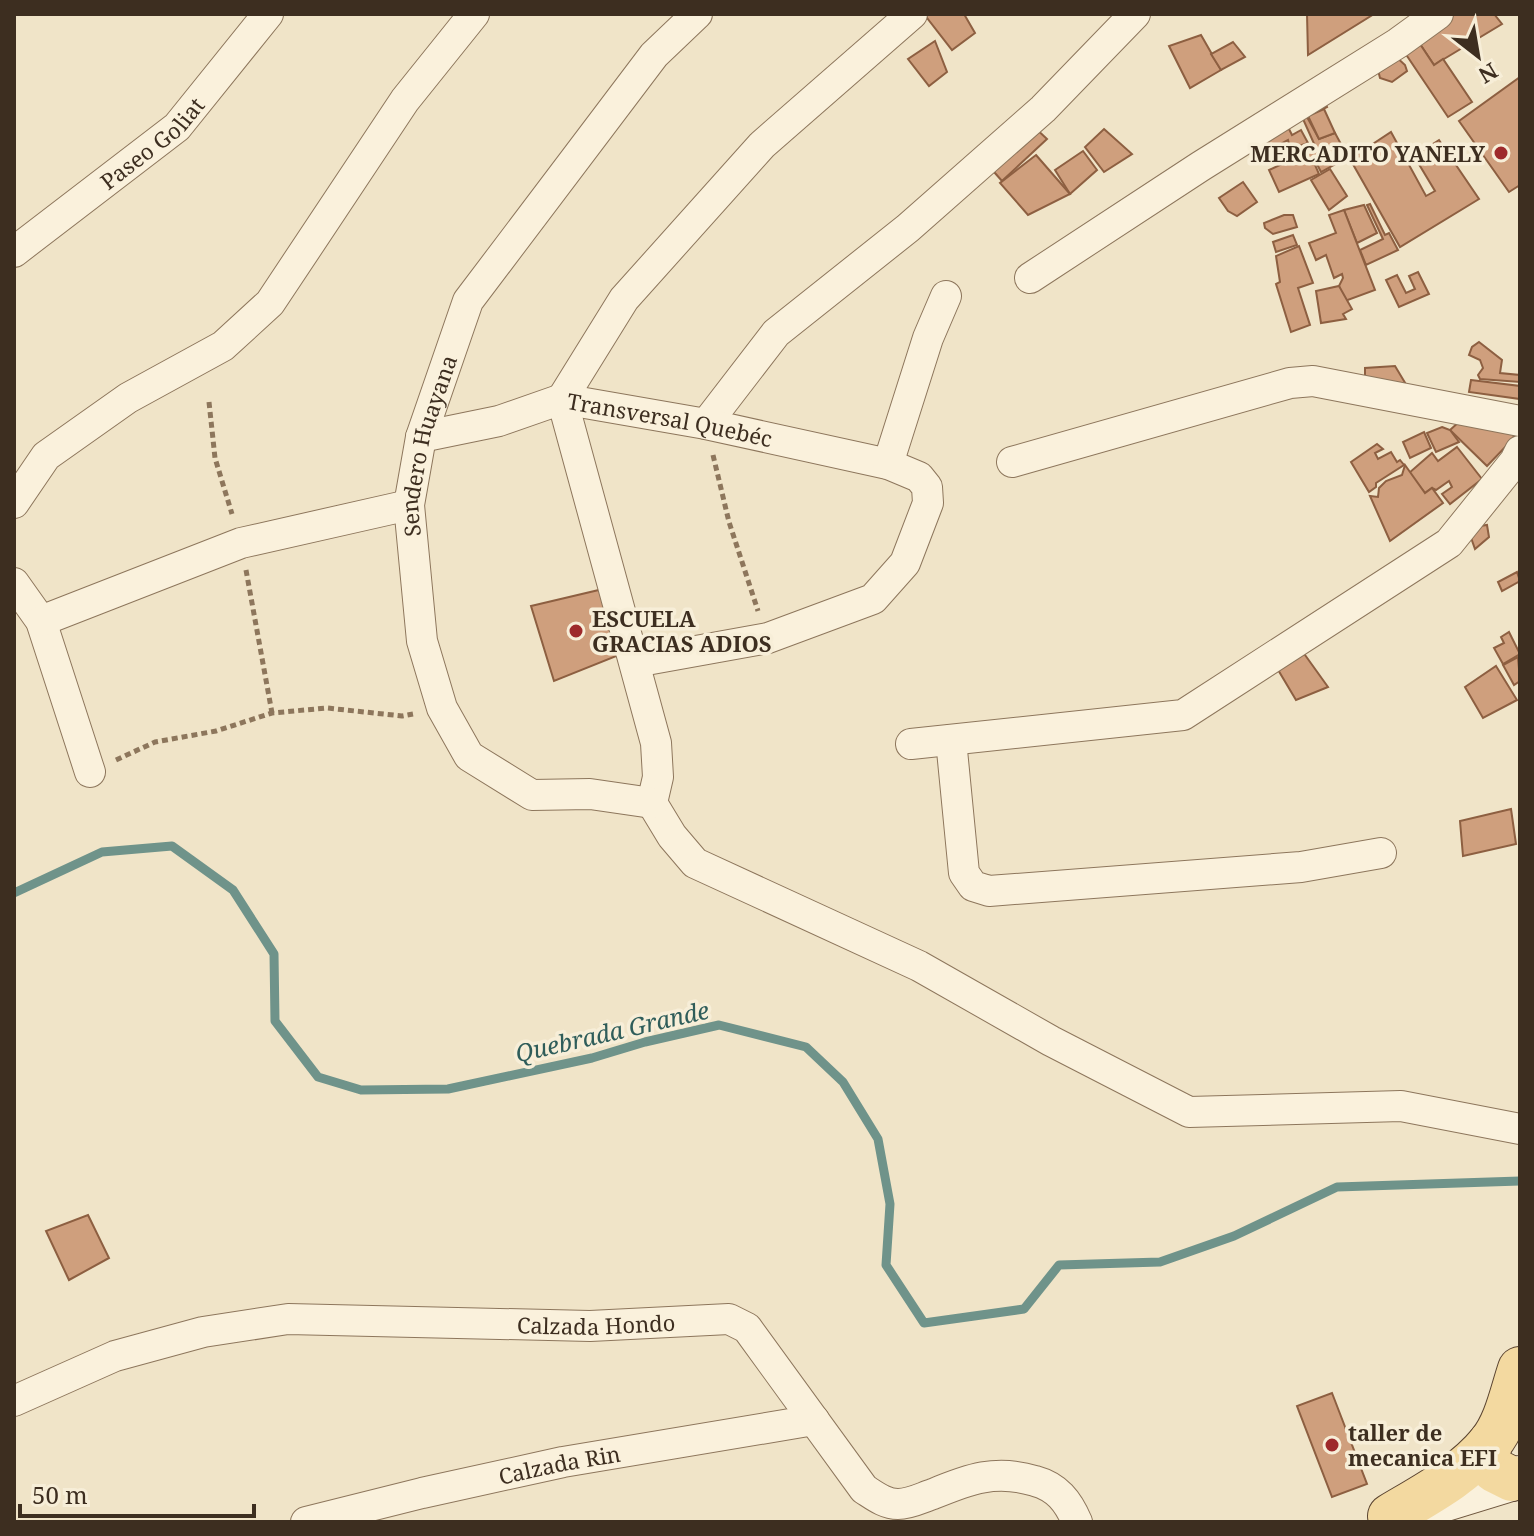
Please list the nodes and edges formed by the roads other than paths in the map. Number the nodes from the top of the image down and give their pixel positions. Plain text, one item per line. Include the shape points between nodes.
1 (268, 14) edge
2 (474, 14) edge
3 (697, 14) edge
4 (912, 14) edge
5 (1135, 14) edge
6 (1438, 14) edge
7 (14, 252) edge
8 (1030, 278) dead end
9 (946, 296) dead end
10 (562, 399) junction
11 (1520, 421) edge
12 (706, 424) junction
13 (421, 437) junction
14 (1520, 451) edge
15 (1012, 462) dead end
16 (888, 464) junction
17 (14, 503) edge
18 (409, 505) junction
19 (14, 583) edge
20 (41, 621) junction
21 (635, 662) junction
22 (951, 740) junction
23 (911, 744) dead end
24 (90, 772) road end
25 (652, 803) junction
26 (1381, 853) dead end
27 (1520, 1129) edge
28 (1520, 1369) edge
29 (14, 1401) edge
30 (814, 1420) junction
31 (1508, 1467) edge
32 (1396, 1520) edge
33 (306, 1522) edge
34 (1077, 1522) edge

1 - 7 street, Paseo Goliat via 177,127
2 - 17 street via 405,100 270,303 223,346 128,398 46,456
3 - 13 street, Sendero Huayana via 654,55 468,301
4 - 10 street via 762,145 624,299
5 - 12 street via 1010,139 776,333
6 - 8 street
9 - 16 street
10 - 12 street, Transversal Quebéc
10 - 13 street, Transversal Quebéc via 499,421
10 - 21 street
11 - 15 street via 1313,381 1290,383
12 - 16 street, Transversal Quebéc
13 - 18 street, Sendero Huayana
14 - 22 street via 1449,543 1183,715
16 - 21 street, Transversal Quebéc via 919,477 927,487 928,503 905,563 873,599 768,638
18 - 20 street via 241,543
18 - 25 street, Sendero Huayana via 422,641 442,708 469,756 532,795 590,794
19 - 20 street
20 - 24 street
21 - 25 street via 656,743 658,777
22 - 23 street
22 - 26 street via 964,873 973,886 989,891 1301,867
25 - 27 street via 695,863 919,966 1189,1112 1401,1106
28 - 31 main road via 1504,1418
29 - 30 street, Calzada Hondo via 115,1356 203,1332 288,1319 590,1326 729,1319 747,1328
30 - 33 street, Calzada Rin via 563,1462
30 - 34 street, Calzada Hondo via 864,1489 880,1500 910,1503 978,1477 1013,1474 1048,1485 1066,1500
31 - 32 main road via 1449,1481

